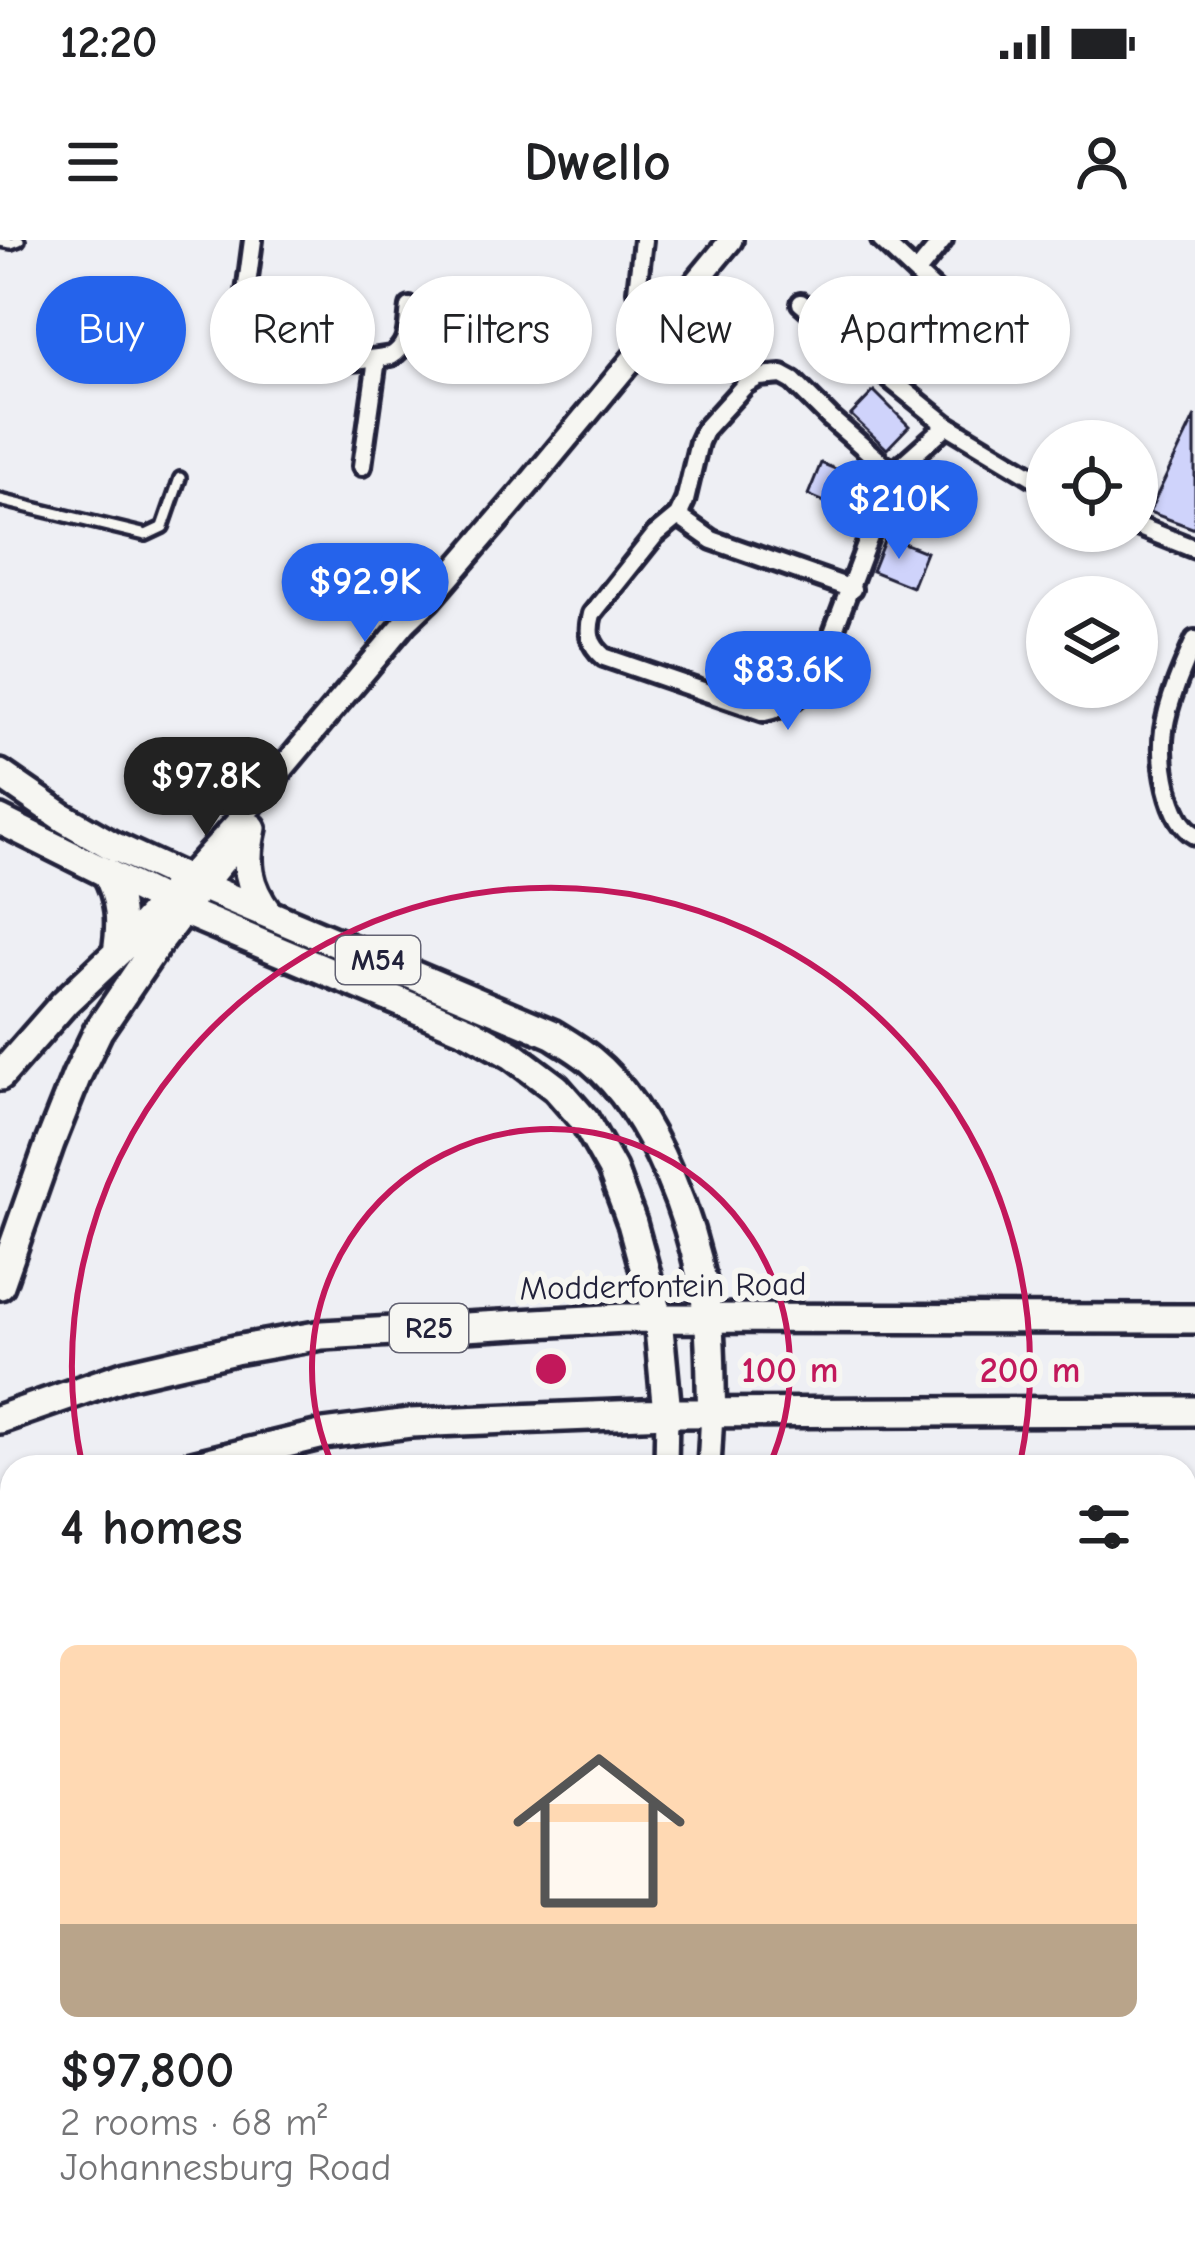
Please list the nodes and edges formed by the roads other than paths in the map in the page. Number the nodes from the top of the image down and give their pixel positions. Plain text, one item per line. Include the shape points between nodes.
1 (19, 240) edge
2 (253, 240) edge
3 (643, 240) edge
4 (731, 240) edge
5 (880, 240) edge
6 (943, 240) edge
7 (0, 241) edge
8 (916, 272) junction
9 (639, 276) edge
10 (920, 276) edge
11 (399, 351) edge
12 (377, 359) junction
13 (899, 384) edge
14 (947, 424) junction
15 (362, 466) dead end
16 (1026, 472) edge
17 (893, 473) junction
18 (179, 478) dead end
19 (0, 500) edge
20 (678, 515) junction
21 (1158, 534) edge
22 (1195, 549) edge
23 (852, 589) junction
24 (429, 600) junction
25 (1195, 640) edge
26 (0, 774) edge
27 (0, 820) edge
28 (252, 828) junction
29 (1195, 835) edge
30 (106, 872) junction
31 (194, 883) junction
32 (172, 905) junction
33 (269, 914) junction
34 (117, 953) junction
35 (0, 1076) edge
36 (0, 1285) edge
37 (708, 1317) junction
38 (658, 1318) junction
39 (1195, 1319) edge
40 (1195, 1411) edge
41 (667, 1413) junction
42 (712, 1413) junction
43 (0, 1419) edge
44 (237, 1455) edge
45 (666, 1455) edge
46 (710, 1455) edge

1 - 7 lane
2 - 12 street via 241,330 249,352 287,362
3 - 9 street
4 - 24 street
5 - 8 street
6 - 8 street
8 - 10 street
11 - 12 street
12 - 15 street
13 - 14 street
14 - 16 street
14 - 17 street
17 - 20 street via 793,380 771,374 746,384 705,429
17 - 23 street
18 - 19 lane via 163,527 146,535
20 - 23 street via 712,540
20 - 23 street via 592,614 589,639 604,657 777,710 816,678
21 - 22 street
24 - 28 street via 402,646
24 - 31 street
25 - 29 street via 1163,748 1177,820
26 - 31 main road, M54 via 111,845
27 - 30 main road, M54
28 - 31 street
28 - 33 main road via 249,878
30 - 32 main road, M54
30 - 34 main road via 119,898
31 - 32 main road
31 - 33 main road, M54
32 - 34 main road
32 - 36 main road via 77,1075
32 - 38 main road, M54 via 469,1031 556,1088 613,1168
33 - 37 main road, M54 via 552,1034 592,1060 648,1131 678,1199
34 - 35 main road
37 - 38 main road, Modderfontein Road / R25
37 - 39 main road, Modderfontein Road / R25
37 - 42 main road, M54
38 - 41 main road, M54
38 - 43 main road, Modderfontein Road / R25 via 322,1335 126,1375
40 - 42 main road
41 - 42 main road
41 - 44 main road via 410,1423
41 - 45 street
42 - 46 street

